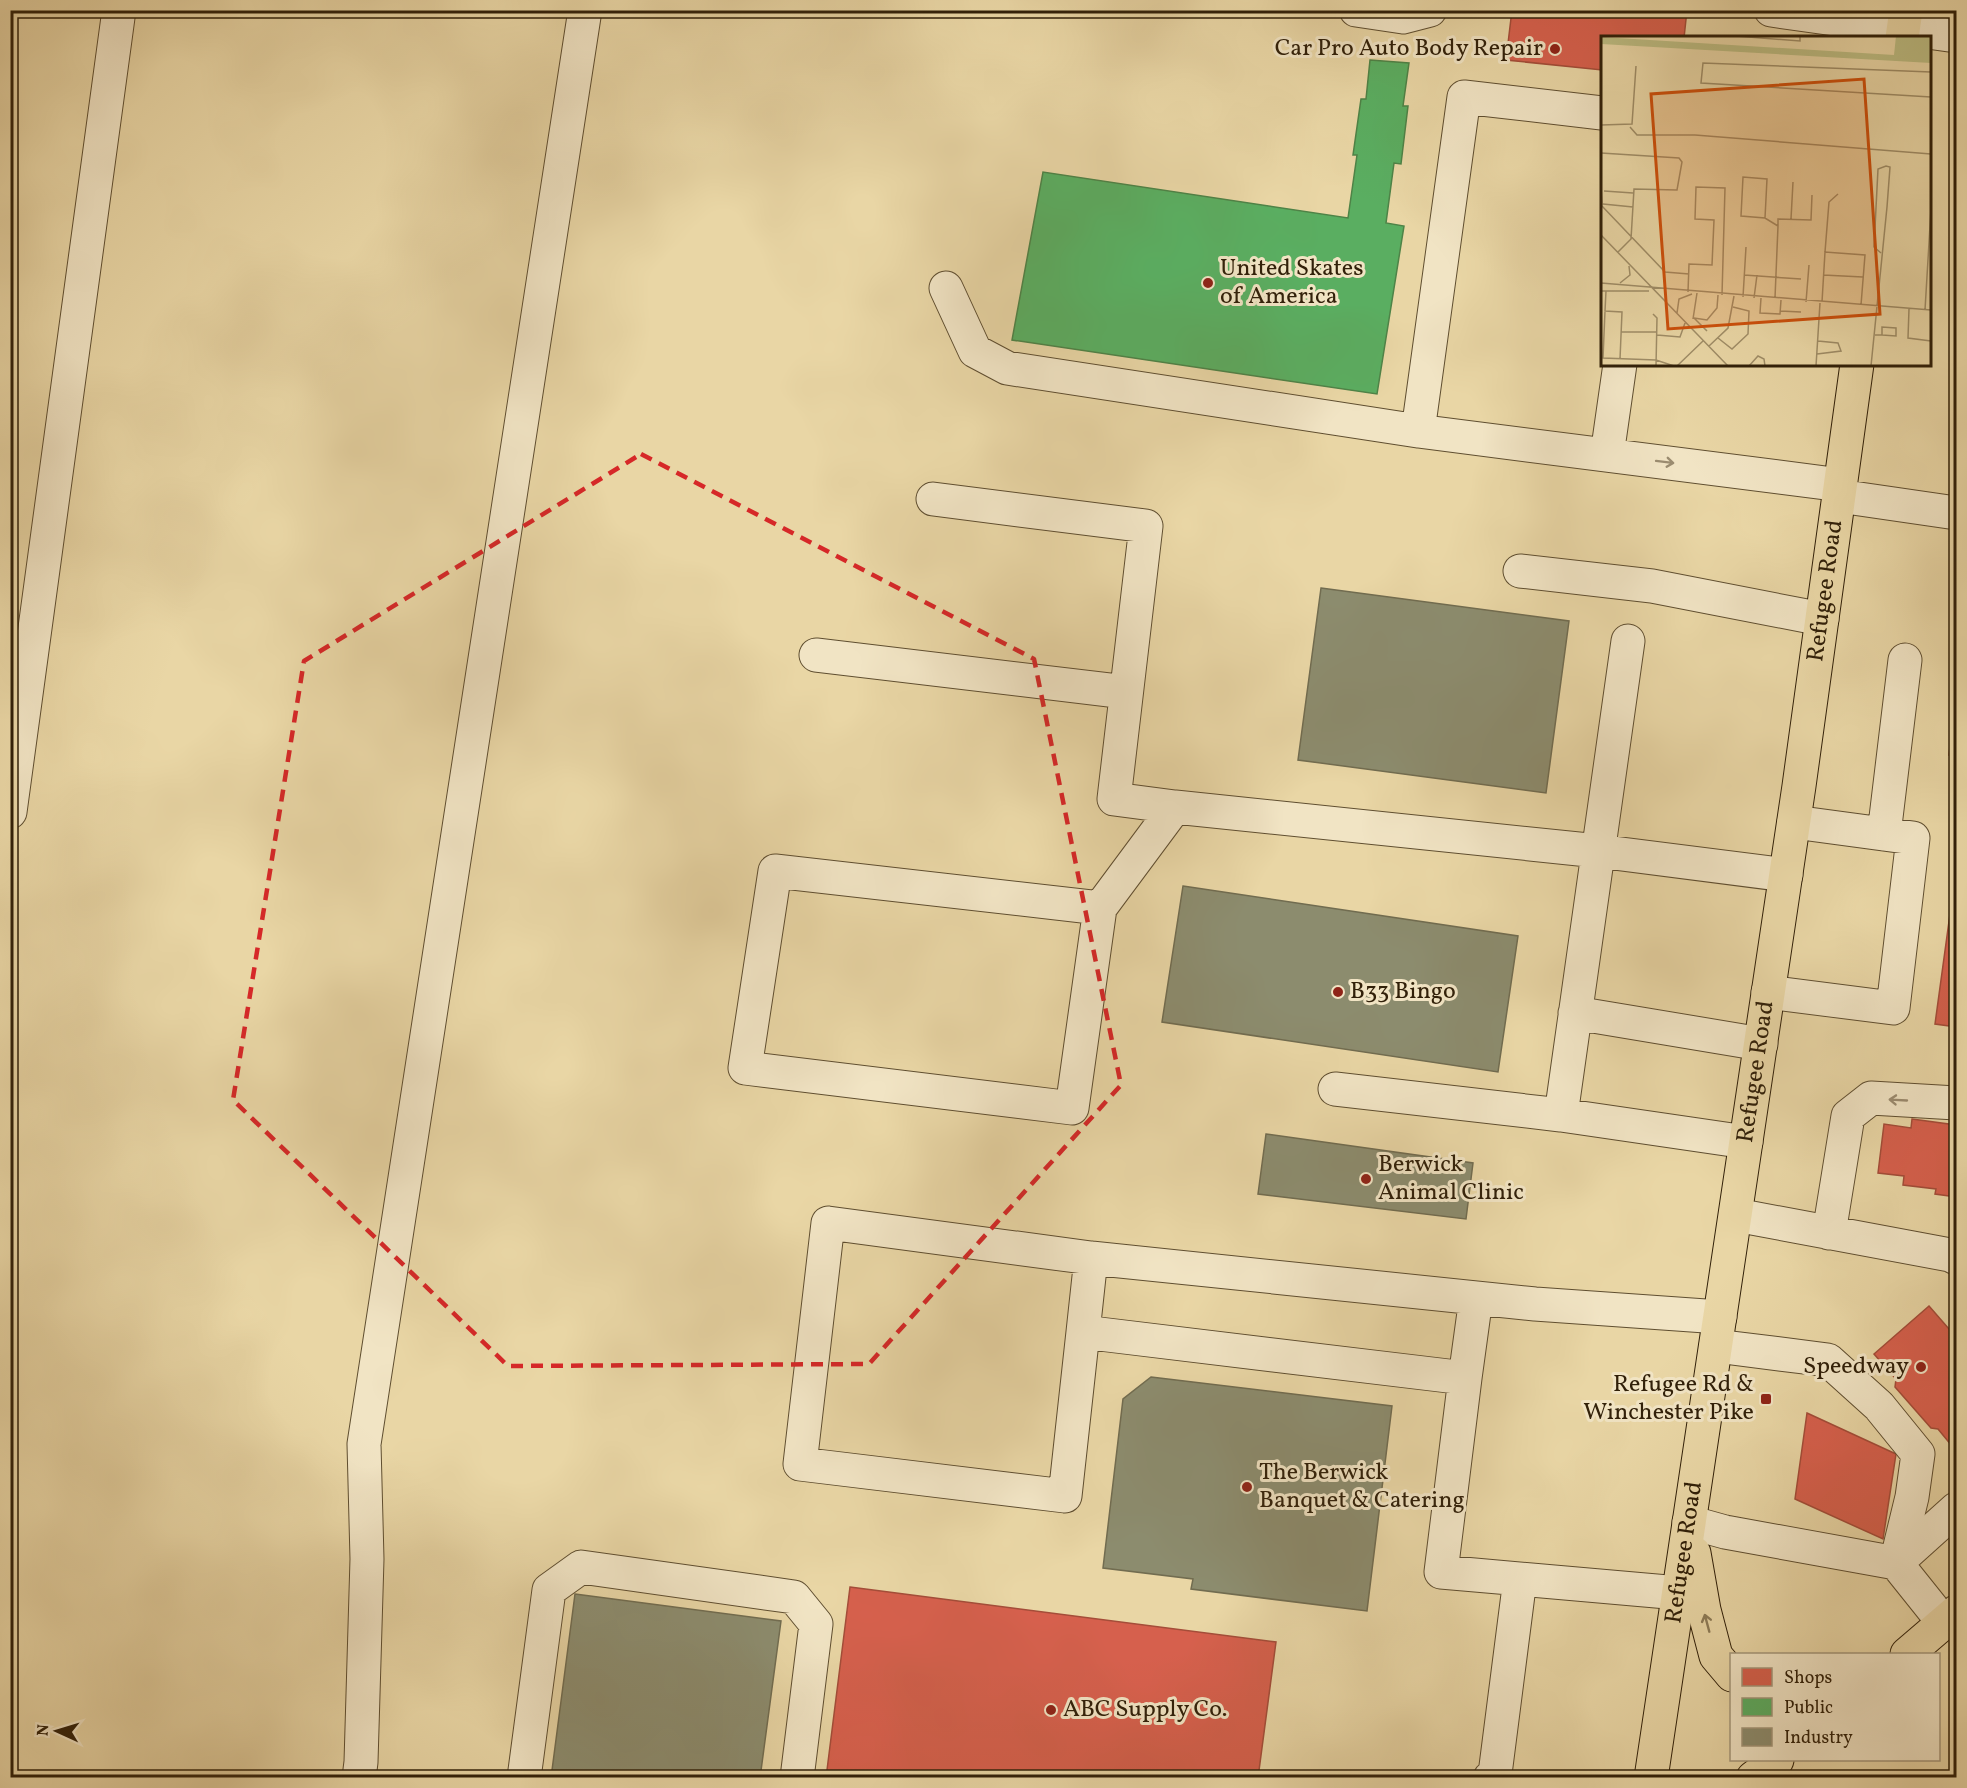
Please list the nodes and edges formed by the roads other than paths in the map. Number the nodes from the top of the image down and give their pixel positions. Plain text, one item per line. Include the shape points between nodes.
1 (119, 10) edge
2 (585, 10) edge
3 (1356, 10) edge
4 (1430, 10) edge
5 (1771, 10) edge
6 (1904, 26) edge
7 (1956, 36) edge
8 (1601, 113) edge
9 (946, 288) dead end
10 (1620, 366) edge
11 (1857, 366) edge
12 (1418, 431) junction
13 (1607, 455) junction
14 (1840, 490) junction
15 (933, 499) dead end
16 (1956, 513) edge
17 (1520, 571) dead end
18 (1822, 619) junction
19 (1628, 641) dead end
20 (816, 655) dead end
21 (1905, 660) dead end
22 (1126, 692) junction
23 (1175, 807) junction
24 (10, 812) edge
25 (1794, 822) junction
26 (1884, 834) junction
27 (1598, 851) junction
28 (1786, 875) junction
29 (1100, 908) junction
30 (1768, 992) junction
31 (1575, 1013) junction
32 (1761, 1044) junction
33 (1335, 1089) dead end
34 (1956, 1103) edge
35 (1561, 1115) junction
36 (1746, 1142) junction
37 (1736, 1215) junction
38 (1828, 1233) junction
39 (1092, 1258) junction
40 (1956, 1258) edge
41 (1476, 1298) junction
42 (1718, 1331) junction
43 (1083, 1332) junction
44 (1465, 1378) junction
45 (1956, 1509) edge
46 (1689, 1522) junction
47 (1896, 1563) junction
48 (1520, 1579) junction
49 (1679, 1593) junction
50 (1939, 1633) edge
51 (1730, 1674) edge
52 (1776, 1761) edge
53 (358, 1778) edge
54 (524, 1778) edge
55 (797, 1778) edge
56 (1490, 1778) edge
57 (1651, 1778) edge
58 (1753, 1778) edge

1 - 24 lane
2 - 53 lane via 364,1444 367,1559
3 - 4 lane via 1403,16
5 - 6 lane
6 - 7 lane
8 - 12 lane via 1464,97
9 - 12 lane via 975,351 1007,368
10 - 13 lane
11 - 14 main road, Refugee Road
12 - 13 lane
13 -> 14 lane
14 - 16 lane
14 - 18 main road, Refugee Road
15 - 22 lane via 1146,526
17 - 18 lane via 1652,586
18 - 25 main road, Refugee Road
19 - 27 lane
20 - 22 lane
21 - 26 lane
22 - 23 lane via 1114,799
23 - 27 lane
23 - 29 lane
25 - 26 lane
25 - 28 main road, Refugee Road
26 - 30 lane via 1913,838 1893,1008
27 - 28 lane
27 - 31 lane
28 - 30 main road, Refugee Road
29 - 29 lane via 1072,1108 746,1068 775,871
30 - 32 main road, Refugee Road
31 - 32 lane
31 - 35 lane
32 - 36 main road, Refugee Road
33 - 35 lane
34 -> 38 lane via 1871,1098 1848,1116
35 - 36 lane
36 - 37 main road, Refugee Road
37 - 38 lane
37 - 42 main road, Refugee Road
38 - 40 lane
39 - 41 lane
39 - 43 lane
39 - 43 lane via 828,1223 800,1464 1065,1496
41 - 42 lane
41 - 44 lane
42 - 46 main road, Refugee Road
42 - 47 lane via 1828,1360 1879,1406 1918,1454
43 - 44 lane
44 - 48 lane via 1440,1572
45 - 47 lane
46 - 47 lane
46 - 49 main road, Refugee Road
51 -> 46 main road via 1716,1656
47 - 50 lane
48 - 49 lane
48 - 56 lane via 1495,1774
49 - 57 main road, Refugee Road
52 - 58 main road
54 - 55 lane via 549,1590 581,1567 794,1597 816,1624

